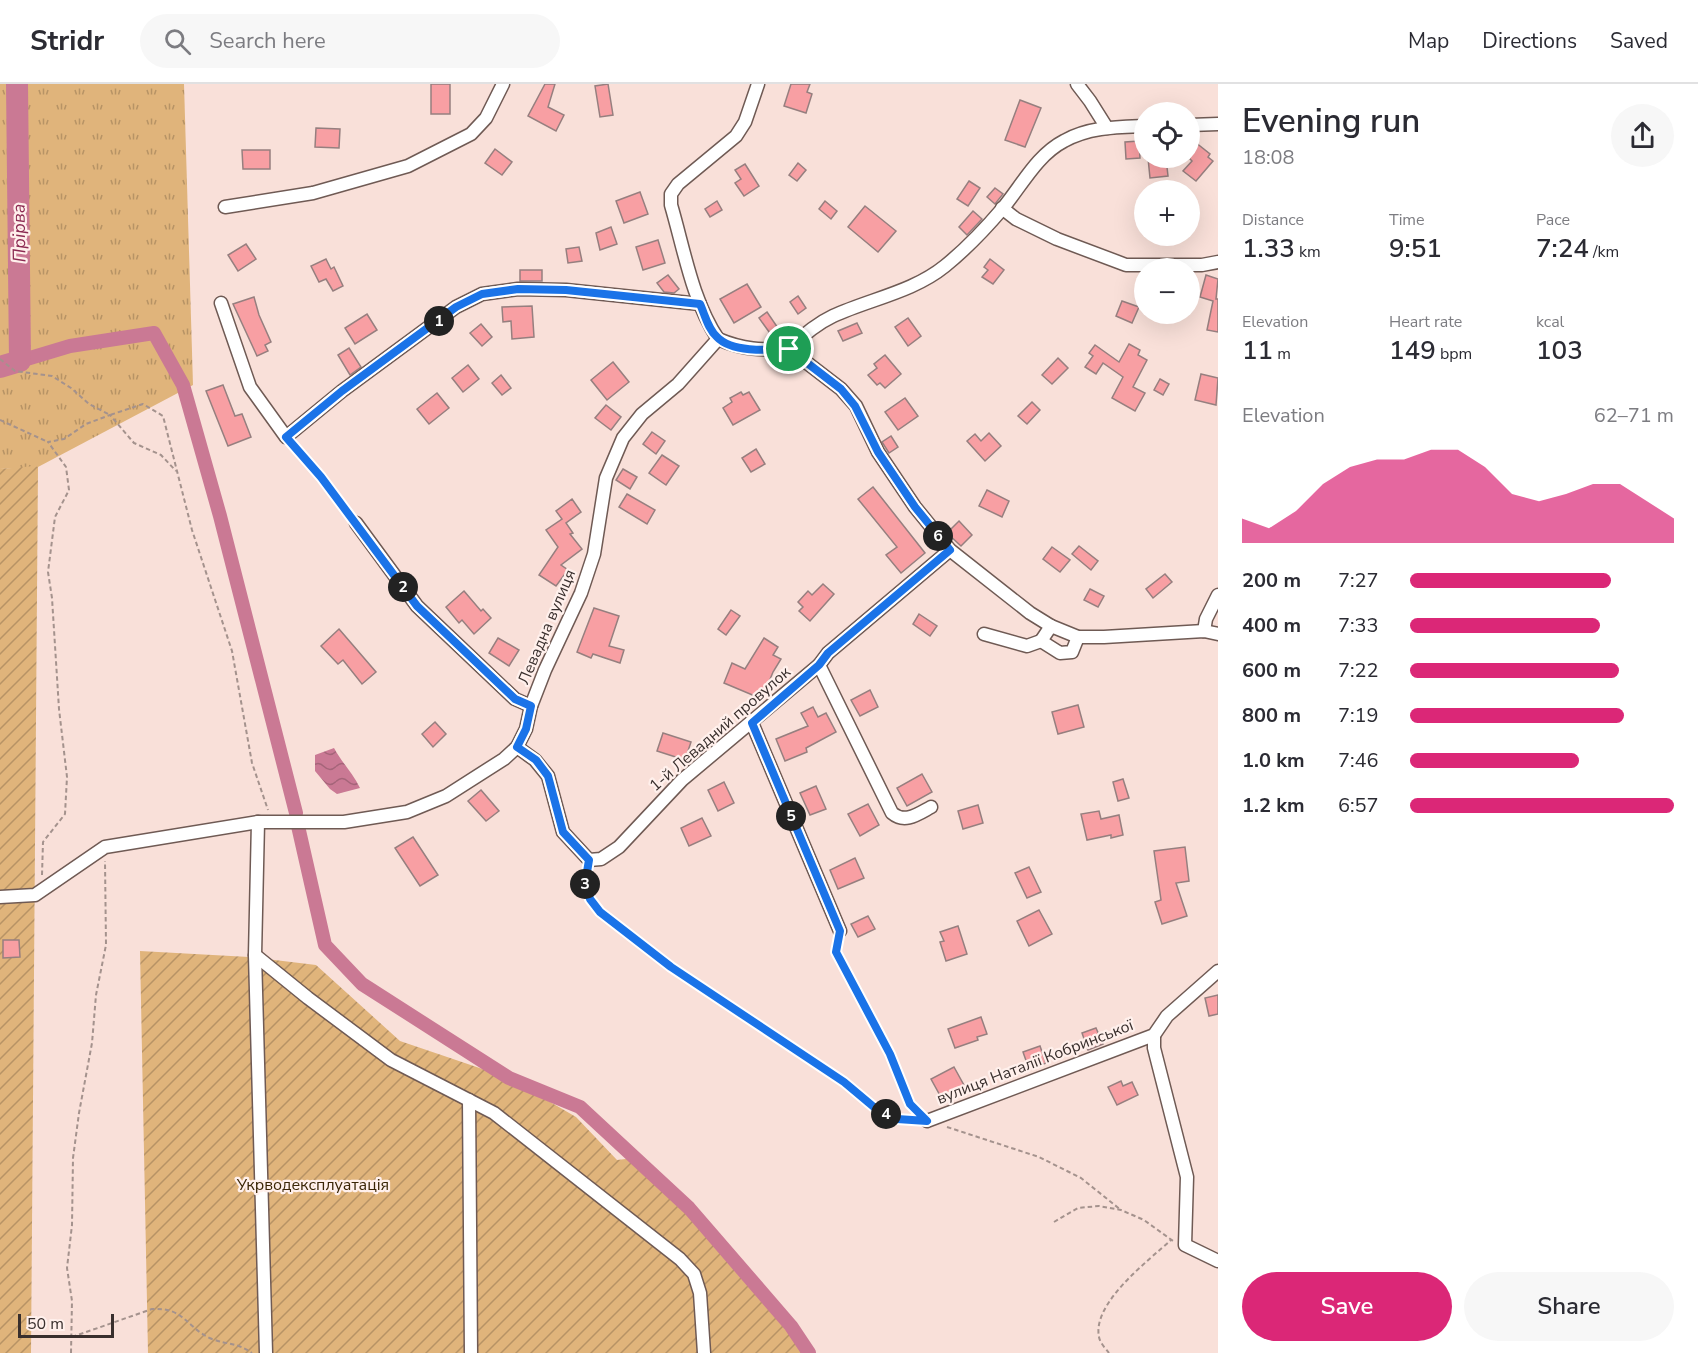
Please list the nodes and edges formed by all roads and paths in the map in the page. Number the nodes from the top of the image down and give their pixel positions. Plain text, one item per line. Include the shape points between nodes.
1 (503, 84) edge
2 (758, 84) edge
3 (1077, 84) edge
4 (1218, 124) edge
5 (1200, 125) edge
6 (1134, 127) edge
7 (1107, 128) junction
8 (225, 207) dead end
9 (1002, 208) junction
10 (1218, 262) edge
11 (220, 303) dead end
12 (700, 304) junction
13 (718, 339) junction
14 (789, 349) junction
15 (0, 359) edge
16 (110, 415) junction
17 (0, 420) edge
18 (286, 437) junction
19 (48, 442) junction
20 (176, 471) junction
21 (356, 523) joint
22 (950, 550) junction
23 (1218, 595) edge
24 (1051, 626) junction
25 (1204, 631) junction
26 (984, 634) dead end
27 (1218, 634) edge
28 (1077, 637) junction
29 (1041, 641) junction
30 (819, 665) junction
31 (531, 706) junction
32 (752, 723) junction
33 (517, 747) junction
34 (931, 807) dead end
35 (271, 821) junction
36 (258, 822) junction
37 (105, 847) junction
38 (589, 860) junction
39 (42, 889) junction
40 (0, 897) edge
41 (840, 931) joint
42 (255, 955) junction
43 (1218, 971) edge
44 (1154, 1035) junction
45 (470, 1100) junction
46 (927, 1121) junction
47 (1121, 1210) junction
48 (1054, 1222) dead end
49 (1171, 1240) junction
50 (1185, 1245) junction
51 (1218, 1261) edge
52 (71, 1337) junction
53 (71, 1353) edge
54 (252, 1353) edge
55 (266, 1353) edge
56 (471, 1353) edge
57 (704, 1353) edge
58 (1109, 1353) edge

1 - 8 street via 486,118 471,134 408,166 313,193
2 - 12 street via 736,136 671,194
3 - 7 street
4 - 5 street
6 - 7 street
7 - 9 street via 1082,133 1047,153
9 - 10 street via 1057,239 1126,265
9 - 14 street via 967,246 919,283 832,316 807,331
11 - 18 street via 250,387
12 - 13 street
12 - 18 street via 566,290 518,289 482,294 456,307
13 - 14 street via 758,351
13 - 31 street, Левадна вулиця via 623,438 606,478 594,554 581,593
14 - 22 street via 841,389 855,406 878,452
15 - 16 path via 15,371 52,376
16 - 19 path via 86,424 64,439
16 - 20 path via 134,443 161,455
16 - 20 path via 143,404 163,416
17 - 19 path
18 - 21 path
19 - 39 path via 66,467 69,490 55,517 48,572 67,777 65,814 43,842
20 - 35 path via 232,651 252,763
21 - 31 street via 417,606 515,699
22 - 24 street
22 - 30 street, 1-й Левадний провулок via 828,653
23 - 25 street
24 - 28 street
24 - 29 street
25 - 27 street
25 - 28 street
26 - 29 street via 1027,646
28 - 29 street via 1072,652 1060,653
30 - 32 street, 1-й Левадний провулок
30 - 34 street via 892,813 908,818
31 - 33 street, Левадна вулиця
32 - 38 street, 1-й Левадний провулок via 682,780 620,847 601,859
32 - 41 street
33 - 35 street, Левадна вулиця via 446,796 407,812 344,822
33 - 38 street via 536,760 548,776 563,832
35 - 36 street, Левадна вулиця
36 - 37 street, Левадна вулиця
36 - 42 street
37 - 39 street
37 - 52 path via 106,945 73,1158 67,1268 72,1301
38 - 46 path via 585,884 590,899 600,912 671,967 844,1082 875,1108 897,1119
39 - 40 street via 35,895
41 - 46 path via 836,952 890,1054 910,1104
42 - 45 street via 391,1060
42 - 55 street
43 - 44 street, вулиця Наталії Кобринської via 1167,1016
44 - 46 street, вулиця Наталії Кобринської
44 - 50 street, вулиця Наталії Кобринської via 1187,1177
45 - 56 street
45 - 57 street via 494,1113 694,1274 700,1293
46 - 47 path via 1039,1157 1081,1178
47 - 48 path via 1078,1208
47 - 49 path via 1144,1220
49 - 50 path
49 - 58 path via 1108,1302 1100,1319 1099,1338
50 - 51 street
52 - 53 path
52 - 54 path via 165,1308 177,1312 213,1339 240,1345

